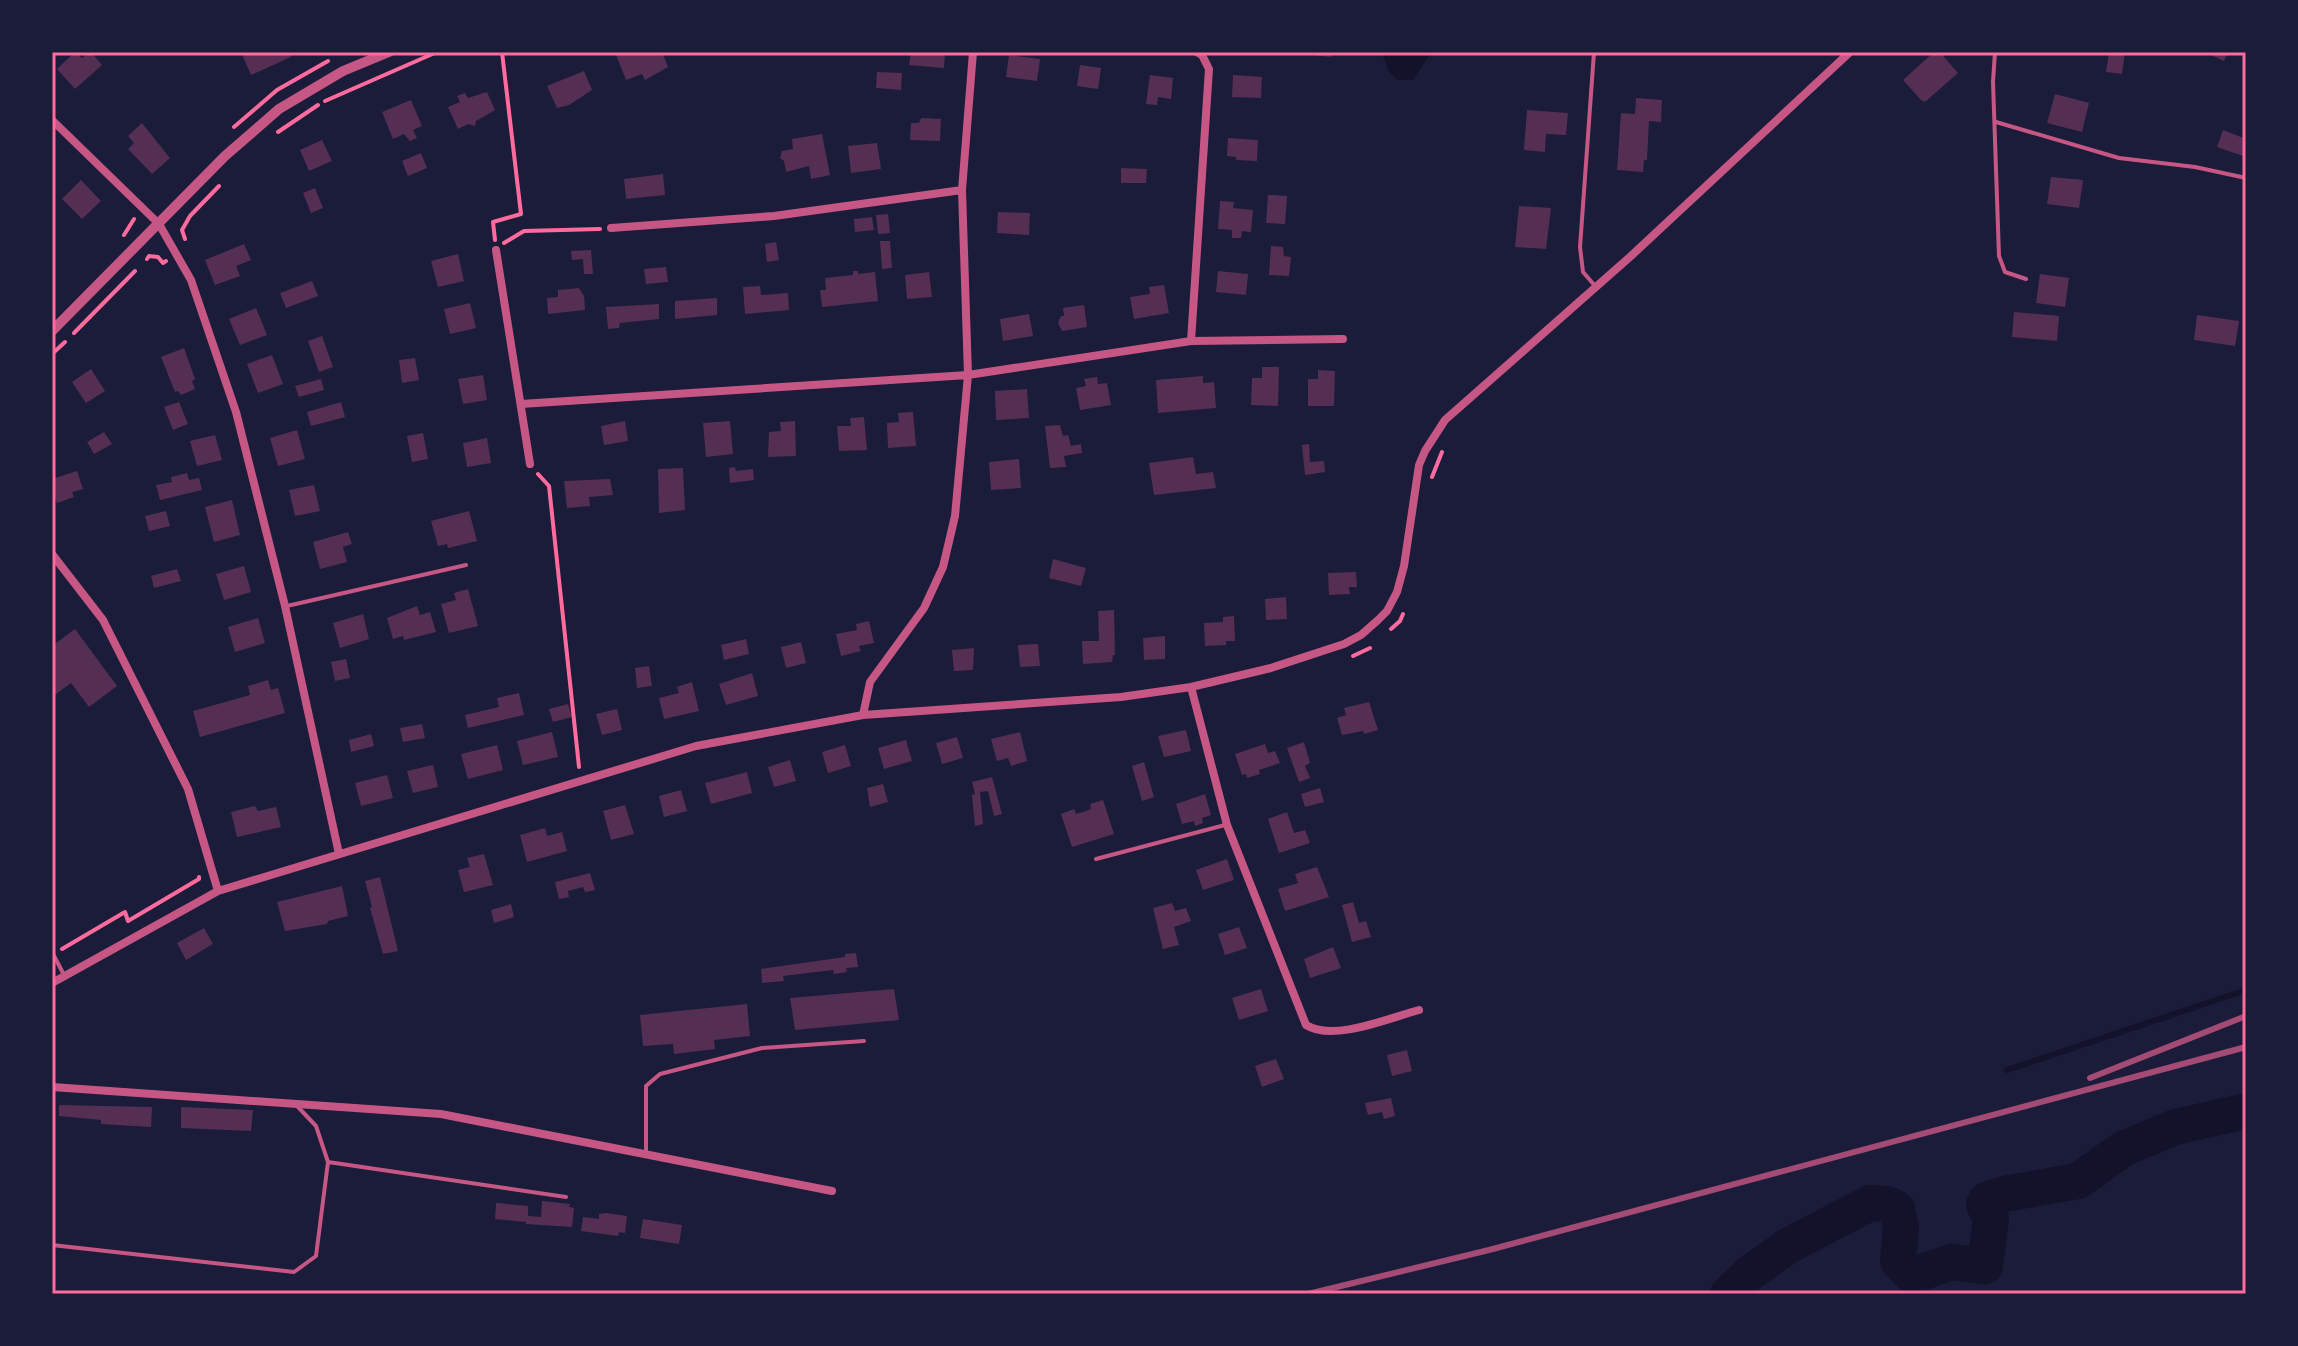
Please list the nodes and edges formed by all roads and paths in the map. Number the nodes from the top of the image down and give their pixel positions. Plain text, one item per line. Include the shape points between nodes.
1 (389, 52) edge
2 (437, 52) edge
3 (502, 52) edge
4 (973, 52) edge
5 (1197, 52) edge
6 (1594, 52) edge
7 (1850, 52) edge
8 (1995, 52) edge
9 (52, 120) edge
10 (1996, 122) junction
11 (270, 138) dead end
12 (228, 176) dead end
13 (2246, 178) edge
14 (962, 190) junction
15 (135, 213) dead end
16 (159, 224) junction
17 (611, 228) joint
18 (117, 244) dead end
19 (187, 244) dead end
20 (496, 250) junction
21 (163, 263) dead end
22 (2026, 279) dead end
23 (1596, 287) junction
24 (52, 331) edge
25 (1343, 339) dead end
26 (1191, 341) junction
27 (52, 354) edge
28 (968, 375) junction
29 (521, 404) junction
30 (1449, 442) dead end
31 (530, 464) joint
32 (1431, 479) dead end
33 (52, 554) edge
34 (466, 565) dead end
35 (285, 606) junction
36 (1405, 609) dead end
37 (1388, 632) dead end
38 (1376, 642) dead end
39 (1349, 657) dead end
40 (1191, 687) junction
41 (863, 715) junction
42 (581, 781) junction
43 (1227, 825) junction
44 (339, 854) junction
45 (1096, 859) dead end
46 (198, 868) dead end
47 (218, 891) junction
48 (52, 952) edge
49 (57, 962) junction
50 (64, 976) junction
51 (52, 983) edge
52 (1419, 1010) dead end
53 (864, 1041) dead end
54 (52, 1087) edge
55 (296, 1104) junction
56 (646, 1155) junction
57 (328, 1162) junction
58 (832, 1191) dead end
59 (566, 1197) dead end
60 (52, 1245) edge

1 - 16 street via 343,71 279,109
2 - 11 path via 325,101
3 - 20 path via 521,214 493,222
4 - 14 street
5 - 26 street via 1209,69
6 - 23 lane via 1580,247 1583,272
7 - 23 street
8 - 10 lane
9 - 16 street
10 - 13 lane via 2119,158
10 - 22 lane via 1999,256 2005,272
12 - 19 path via 190,216 182,230
14 - 17 street via 774,216
14 - 28 street
15 - 18 path
16 - 24 street
16 - 35 street via 191,280 236,412
17 - 20 path via 524,231
20 - 29 street
21 - 27 path via 149,256
23 - 40 street via 1465,401 1433,436 1419,465 1400,581 1387,611 1344,644
25 - 26 street
26 - 28 street
28 - 29 street
28 - 41 street via 955,516 943,567 924,608 870,682
29 - 31 street
30 - 32 path
31 - 42 path via 549,486
33 - 47 street via 103,620 188,789
34 - 35 lane
35 - 44 street
36 - 37 path
38 - 39 path
40 - 41 street via 1121,697
40 - 43 street
41 - 42 street via 696,746
42 - 44 street
43 - 45 lane
43 - 52 street via 1306,1025 1333,1033
44 - 47 street
46 - 49 path via 199,879 128,921 125,912 63,947
47 - 50 street
48 - 49 lane
49 - 50 lane
50 - 51 street
53 - 56 lane via 762,1048 660,1074 646,1086
54 - 55 street
55 - 56 street via 441,1114
55 - 57 lane via 316,1126
56 - 58 street
57 - 59 lane
57 - 60 lane via 316,1256 294,1272

